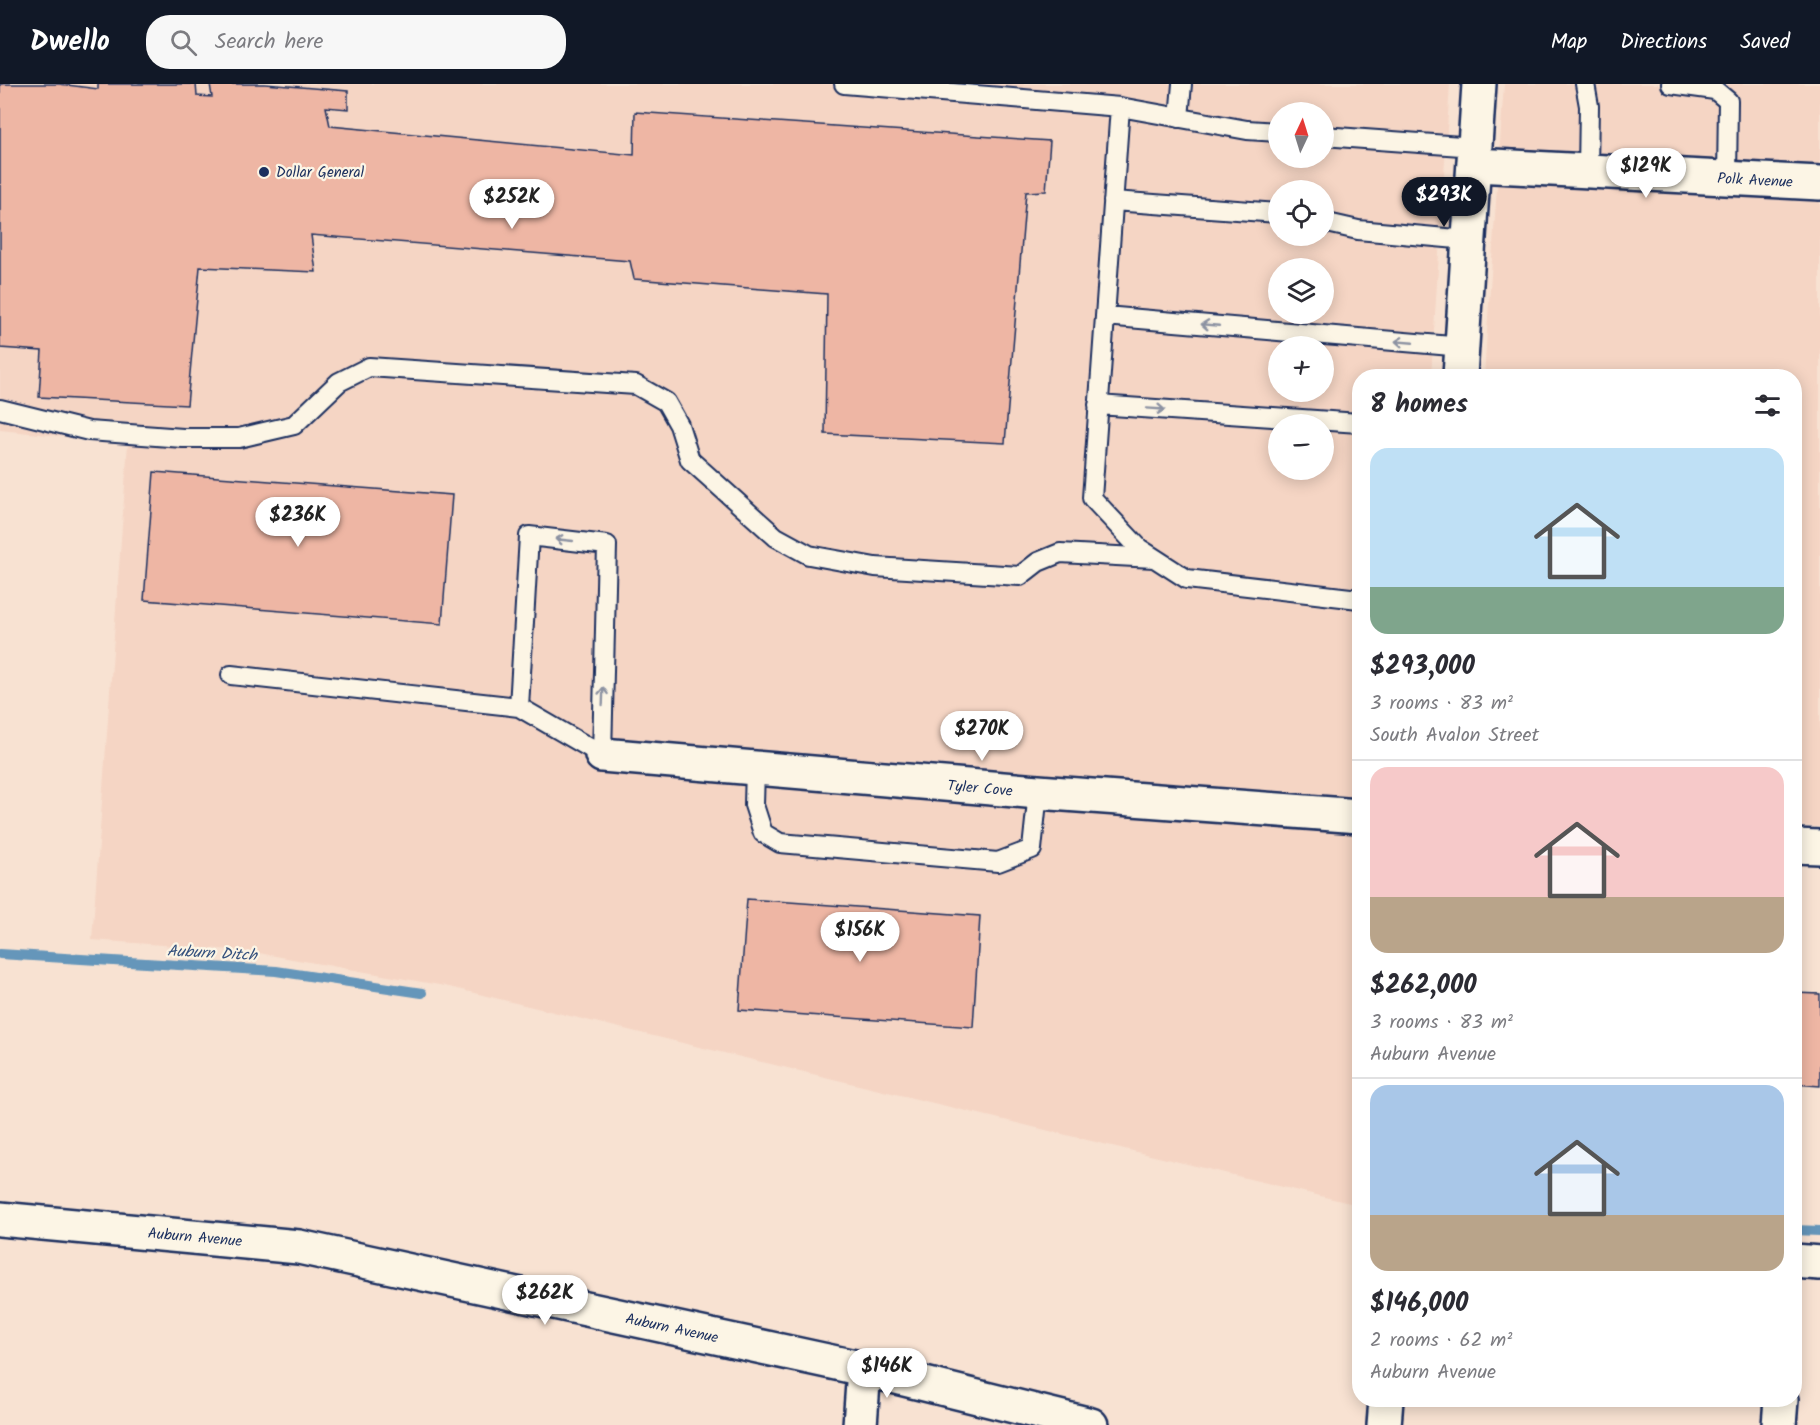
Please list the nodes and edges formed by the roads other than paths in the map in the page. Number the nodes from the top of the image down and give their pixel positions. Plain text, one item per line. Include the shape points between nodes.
1 (844, 84) edge
2 (1182, 84) edge
3 (1479, 84) edge
4 (1585, 84) edge
5 (1671, 84) edge
6 (1120, 107) junction
7 (1179, 118) junction
8 (1268, 131) edge
9 (1334, 137) edge
10 (1475, 156) junction
11 (1588, 171) junction
12 (1727, 178) junction
13 (1820, 183) edge
14 (1113, 201) junction
15 (1268, 212) edge
16 (1334, 225) edge
17 (1468, 240) junction
18 (1105, 316) junction
19 (1461, 362) edge
20 (1098, 405) junction
21 (0, 409) edge
22 (1352, 423) edge
23 (1154, 558) junction
24 (1352, 597) edge
25 (231, 675) dead end
26 (519, 707) junction
27 (602, 755) junction
28 (756, 768) junction
29 (1038, 792) junction
30 (1352, 815) edge
31 (1802, 846) edge
32 (1820, 847) edge
33 (0, 1219) edge
34 (1802, 1262) edge
35 (1820, 1263) edge
36 (864, 1369) junction
37 (1385, 1407) edge
38 (1780, 1407) edge
39 (860, 1425) edge
40 (1091, 1425) edge
41 (1384, 1425) edge
42 (1779, 1425) edge

1 - 6 lane
2 - 7 lane
3 - 10 street
4 - 11 lane via 1589,106
5 - 12 lane via 1715,90 1728,101
6 - 7 lane
6 - 14 lane
7 - 8 lane
9 - 10 lane
10 - 11 street, Polk Avenue
10 - 17 street
11 - 12 street, Polk Avenue
12 - 13 street, Polk Avenue
14 - 15 lane
14 - 18 lane
16 - 17 lane
17 - 19 street
19 -> 18 lane
18 - 20 lane
20 -> 22 lane
20 - 23 lane via 1092,498 1138,548
21 - 23 lane via 89,431 239,438 294,425 339,382 369,367 636,385 666,402 679,425 690,460 776,537 809,555 875,567 1020,576 1038,562 1060,553
23 - 24 lane via 1187,579
25 - 26 lane
26 - 27 lane
27 -> 26 lane via 607,545 529,536
27 - 28 street, Tyler Cove
28 - 29 street, Tyler Cove
28 - 29 lane via 754,805 760,824 764,833 780,843 998,862 1032,849
29 - 30 street, Tyler Cove
31 - 32 street
33 - 36 street, Auburn Avenue via 299,1247
34 - 35 street
36 - 39 street
36 - 40 street, Auburn Avenue
37 - 41 street
38 - 42 street

